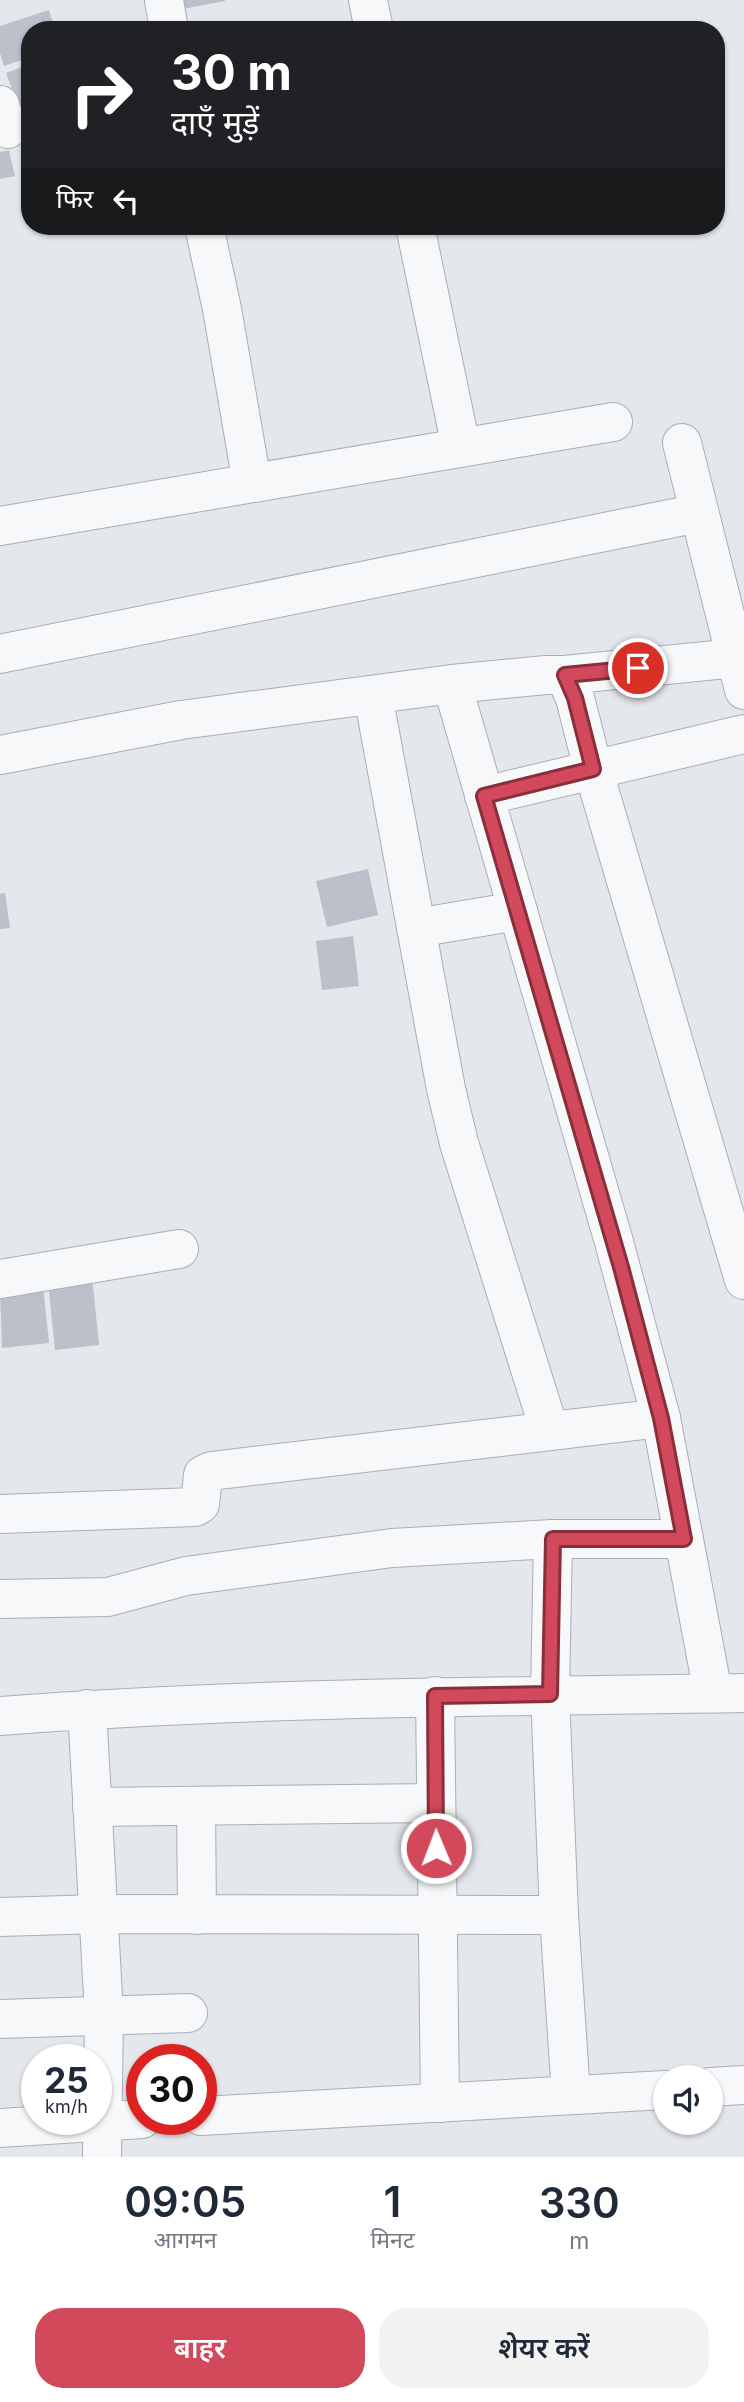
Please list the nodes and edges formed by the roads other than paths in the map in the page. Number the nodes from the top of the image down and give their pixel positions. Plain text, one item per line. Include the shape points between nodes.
1 (163, 0) edge
2 (368, 0) edge
3 (167, 21) edge
4 (372, 21) edge
5 (206, 235) edge
6 (417, 235) edge
7 (613, 422) dead end
8 (682, 443) dead end
9 (461, 446) junction
10 (252, 483) junction
11 (699, 513) junction
12 (0, 526) edge
13 (0, 654) edge
14 (740, 674) edge
15 (565, 675) junction
16 (452, 684) junction
17 (373, 695) junction
18 (744, 734) edge
19 (0, 755) edge
20 (593, 769) junction
21 (484, 796) junction
22 (518, 911) junction
23 (416, 928) junction
24 (179, 1249) dead end
25 (743, 1275) edge
26 (0, 1279) edge
27 (661, 1418) junction
28 (549, 1429) junction
29 (0, 1514) edge
30 (553, 1539) junction
31 (684, 1539) junction
32 (0, 1599) edge
33 (729, 1693) edge
34 (550, 1694) junction
35 (435, 1696) junction
36 (87, 1709) junction
37 (0, 1716) edge
38 (436, 1803) junction
39 (196, 1806) junction
40 (92, 1807) junction
41 (99, 1914) junction
42 (197, 1915) junction
43 (559, 1915) junction
44 (437, 1916) junction
45 (0, 1917) edge
46 (188, 2013) dead end
47 (104, 2014) junction
48 (0, 2019) edge
49 (744, 2085) edge
50 (723, 2086) edge
51 (653, 2091) edge
52 (571, 2095) junction
53 (440, 2103) junction
54 (217, 2115) edge
55 (126, 2127) edge
56 (0, 2128) edge
57 (103, 2139) edge

1 - 3 street
2 - 4 street
5 - 10 street
6 - 9 street
7 - 9 street
8 - 11 street
9 - 10 street
10 - 12 street
11 - 13 street
11 - 14 street
14 - 15 street
15 - 16 street
15 - 20 street
16 - 17 street
16 - 21 street
17 - 19 street via 181,720
17 - 23 street
18 - 20 street
20 - 21 street
20 - 25 street
21 - 22 street
22 - 23 street
22 - 27 street
23 - 28 street via 459,1143
24 - 26 street
27 - 28 street
27 - 31 street
28 - 29 street via 211,1471 203,1475 200,1504 195,1507
30 - 31 street
30 - 32 street via 392,1548 186,1576 108,1597
30 - 34 street
31 - 33 street
33 - 34 street
34 - 35 street
34 - 43 street
35 - 36 street
35 - 38 street
36 - 37 street
36 - 40 street
38 - 39 street
38 - 44 street
39 - 40 street
39 - 42 street
40 - 41 street
41 - 42 street
41 - 45 street
41 - 47 street
42 - 44 street
43 - 44 street
43 - 52 street
44 - 53 street
46 - 47 street
47 - 48 street
47 - 57 street
49 - 50 street
51 - 52 street
52 - 53 street
53 - 54 street
55 - 57 street
56 - 57 street

